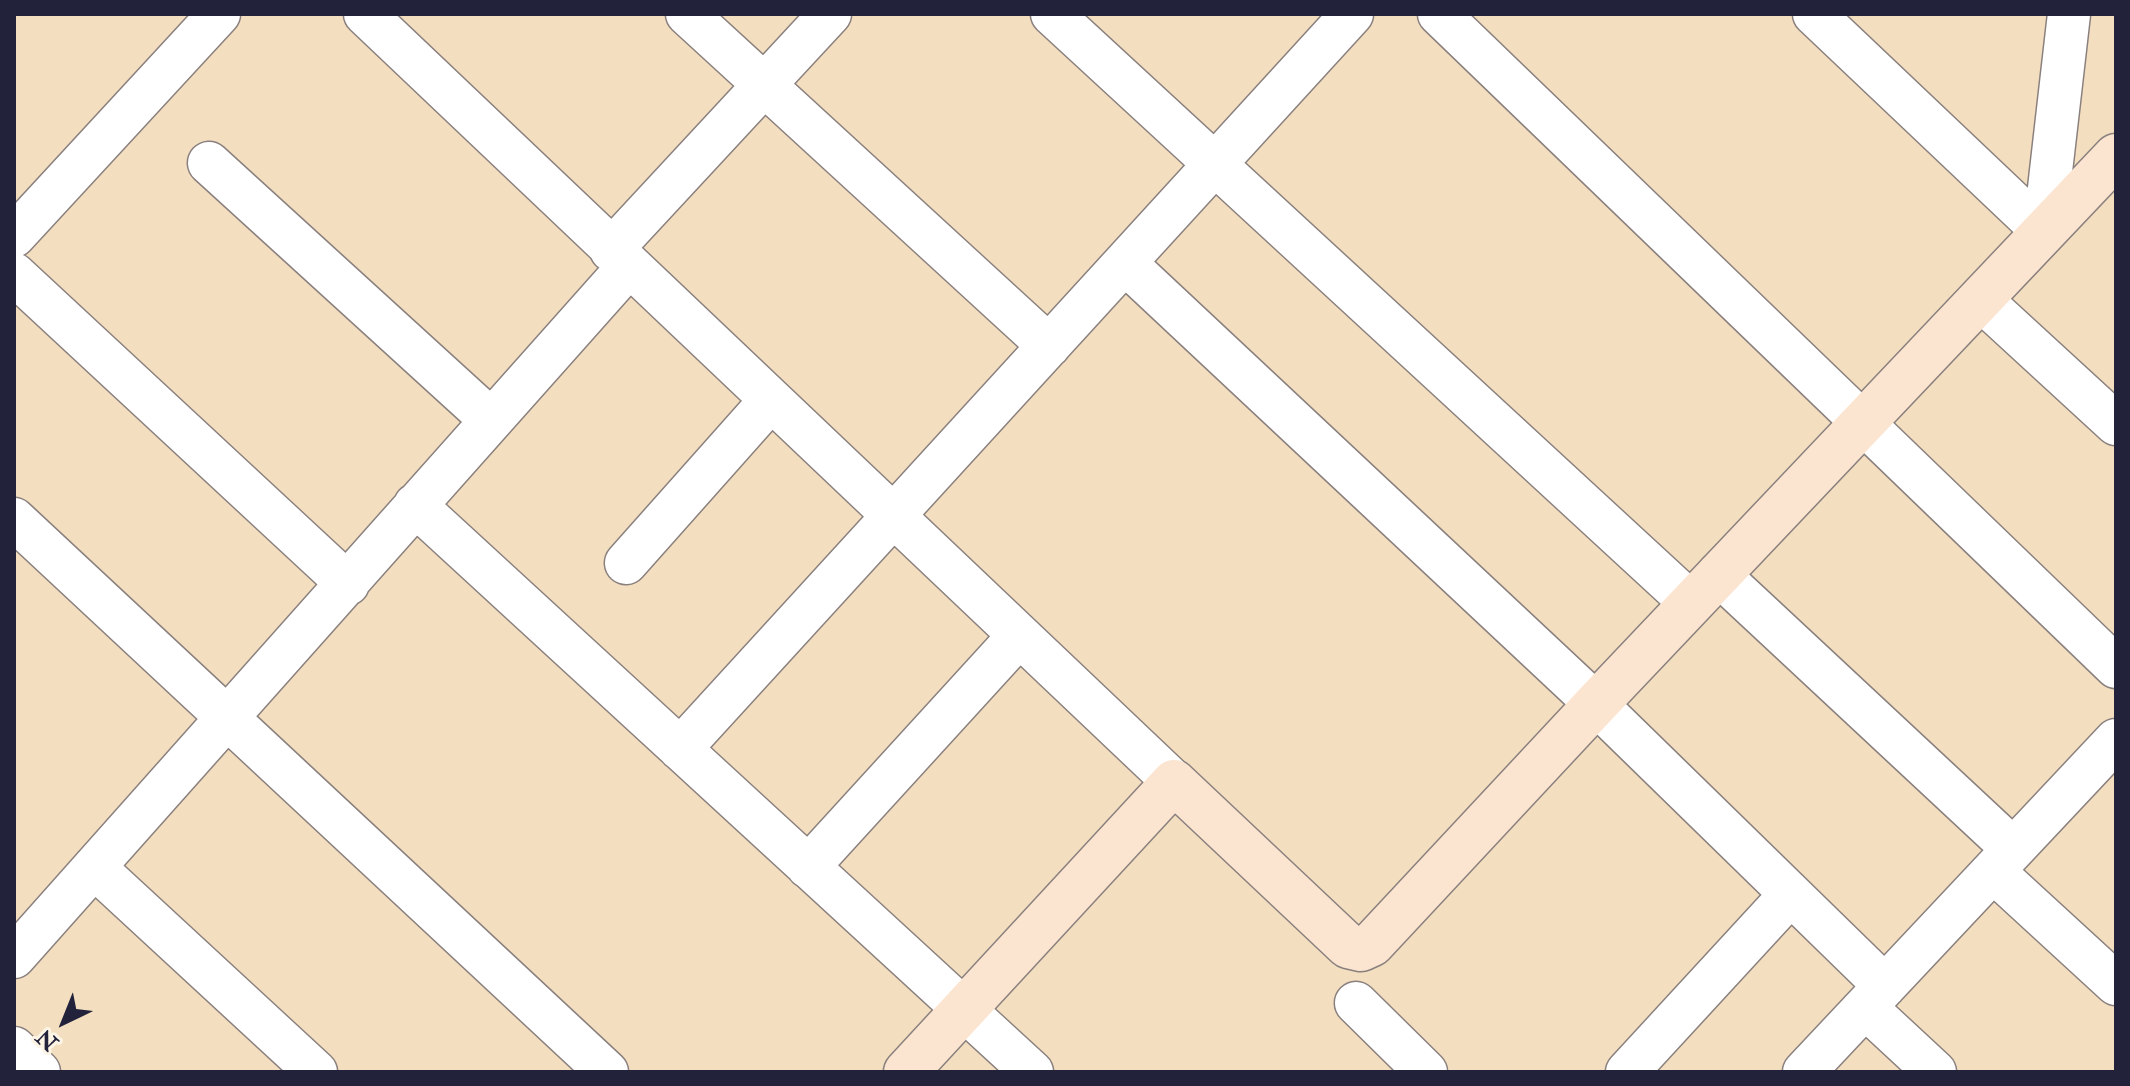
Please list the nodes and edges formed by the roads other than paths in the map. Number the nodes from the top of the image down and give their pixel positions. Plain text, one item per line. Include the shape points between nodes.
1 (219, 14) edge
2 (365, 14) edge
3 (687, 14) edge
4 (830, 14) edge
5 (1052, 14) edge
6 (1352, 14) edge
7 (1439, 14) edge
8 (1814, 14) edge
9 (2069, 14) edge
10 (763, 86) junction
11 (2116, 156) edge
12 (209, 163) dead end
13 (1215, 164) junction
14 (2044, 232) junction
15 (14, 236) edge
16 (620, 258) junction
17 (1125, 263) junction
18 (14, 274) edge
19 (1980, 299) junction
20 (1049, 346) junction
21 (770, 401) junction
22 (491, 420) junction
23 (1863, 423) junction
24 (2116, 424) edge
25 (415, 505) junction
26 (891, 514) junction
27 (14, 519) edge
28 (626, 563) dead end
29 (348, 584) junction
30 (1704, 589) junction
31 (1018, 637) junction
32 (2116, 667) edge
33 (1596, 704) junction
34 (228, 719) junction
35 (2116, 740) edge
36 (680, 749) junction
37 (1174, 782) junction
38 (2003, 860) junction
39 (94, 867) junction
40 (808, 867) junction
41 (1790, 895) junction
42 (14, 957) edge
43 (2116, 984) edge
44 (1875, 996) junction
45 (1356, 1003) dead end
46 (963, 1009) junction
47 (14, 1048) edge
48 (39, 1072) edge
49 (316, 1072) edge
50 (607, 1072) edge
51 (906, 1072) edge
52 (1032, 1072) edge
53 (1426, 1072) edge
54 (1627, 1072) edge
55 (1804, 1072) edge
56 (1935, 1072) edge

1 - 15 street
2 - 16 street
3 - 10 street
4 - 10 street
5 - 13 street
6 - 13 street
7 - 23 street
8 - 14 street
9 - 14 street
10 - 16 street
10 - 20 street
11 - 14 street
12 - 22 street
13 - 17 street
13 - 30 street
14 - 19 street
16 - 21 street
16 - 22 street
17 - 20 street
17 - 33 street
18 - 29 street
19 - 23 street
19 - 24 street
20 - 26 street
21 - 26 street
21 - 28 street
22 - 25 street
23 - 30 street
23 - 32 street
25 - 29 street
25 - 36 street
26 - 31 street
26 - 36 street
27 - 34 street
29 - 34 street
30 - 33 street
30 - 38 street
31 - 37 street
31 - 40 street
33 - 37 street via 1372,944 1361,949 1348,946
33 - 41 street
34 - 39 street
34 - 50 street
35 - 38 street
36 - 40 street
37 - 46 street
38 - 43 street
38 - 44 street
39 - 42 street
39 - 49 street
40 - 46 street
41 - 44 street
41 - 54 street
44 - 55 street
44 - 56 street
45 - 53 street
46 - 51 street
46 - 52 street
47 - 48 street

